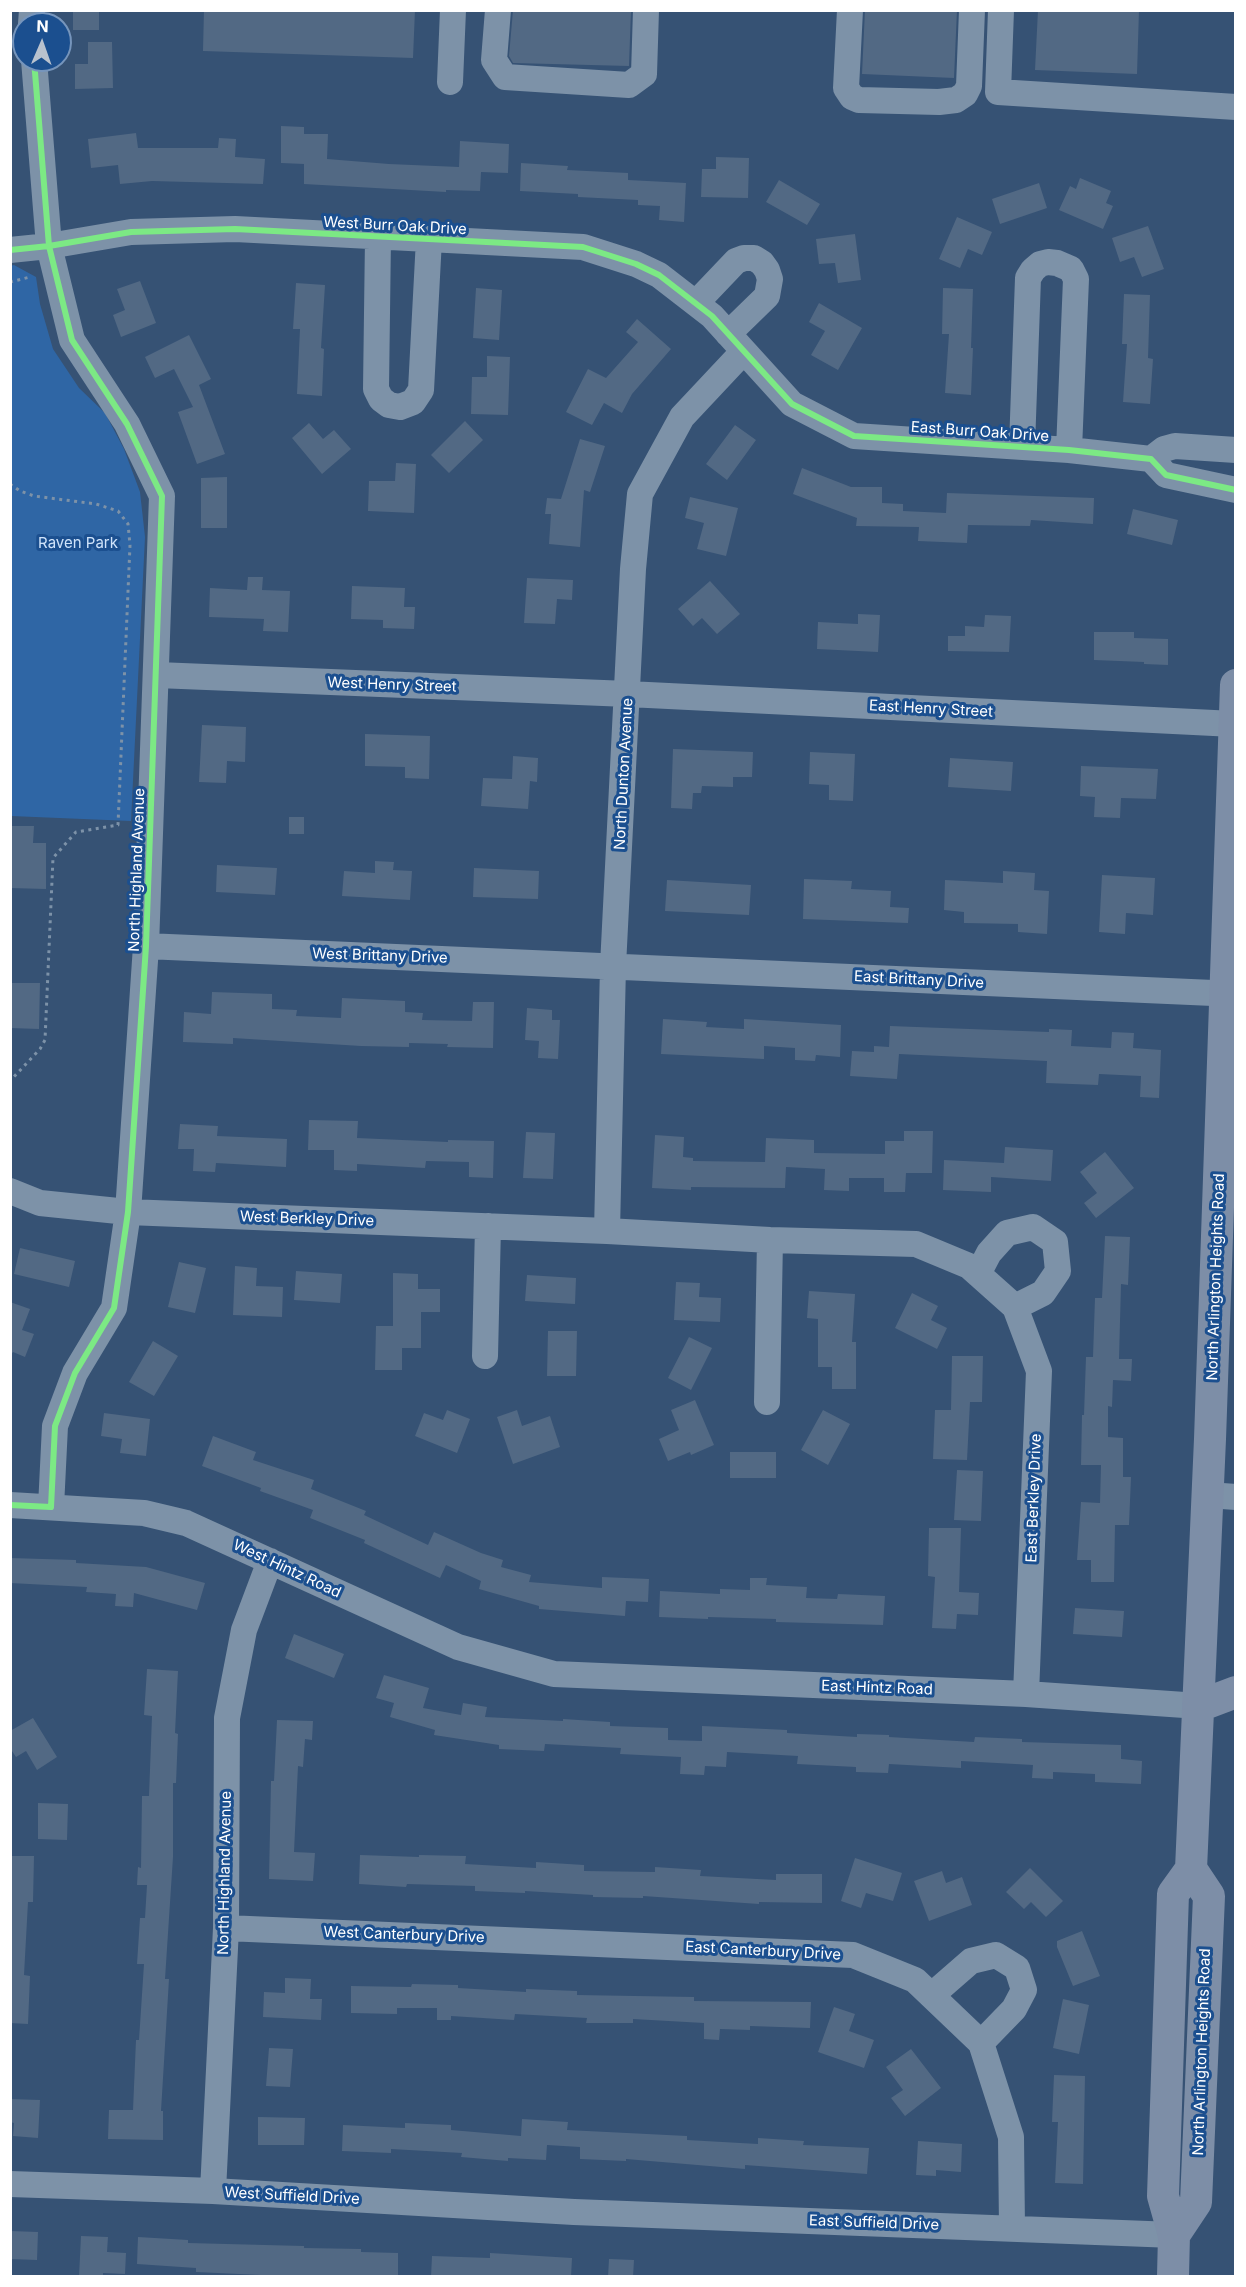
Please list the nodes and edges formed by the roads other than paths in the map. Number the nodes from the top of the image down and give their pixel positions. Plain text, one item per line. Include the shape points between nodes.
1 (453, 10) edge
2 (498, 10) edge
3 (646, 10) edge
4 (850, 10) edge
5 (972, 10) edge
6 (1001, 10) edge
7 (35, 72) edge
8 (450, 82) dead end
9 (1236, 107) edge
10 (378, 237) junction
11 (429, 239) junction
12 (49, 246) junction
13 (10, 250) edge
14 (696, 303) junction
15 (735, 343) junction
16 (1022, 446) junction
17 (1069, 450) junction
18 (1236, 450) edge
19 (1150, 459) junction
20 (1236, 490) edge
21 (157, 675) junction
22 (1236, 685) edge
23 (628, 694) junction
24 (1234, 724) edge
25 (146, 946) junction
26 (614, 966) junction
27 (1230, 994) edge
28 (10, 1191) edge
29 (129, 1212) junction
30 (488, 1226) junction
31 (607, 1231) junction
32 (1226, 1237) edge
33 (770, 1240) junction
34 (978, 1274) junction
35 (1015, 1306) junction
36 (485, 1356) dead end
37 (767, 1402) dead end
38 (1222, 1496) edge
39 (10, 1505) edge
40 (51, 1507) junction
41 (270, 1561) junction
42 (554, 1674) joint
43 (1236, 1692) edge
44 (1026, 1694) junction
45 (1199, 1706) junction
46 (1236, 1718) edge
47 (226, 1928) junction
48 (583, 1943) joint
49 (932, 1995) junction
50 (981, 2043) junction
51 (10, 2184) edge
52 (213, 2191) junction
53 (574, 2212) joint
54 (1012, 2228) junction
55 (1174, 2235) junction
56 (1173, 2277) edge

1 - 8 street
2 - 3 street via 495,60 505,77 629,85 644,74
4 - 5 street via 845,72 846,88 852,97 939,102 956,100 969,86
6 - 9 street via 998,92
7 - 12 street, North Highland Avenue
10 - 11 street, West Burr Oak Drive
10 - 11 street, West Burr Oak Drive via 376,389 381,399 399,407 413,402 421,390
10 - 12 street, West Burr Oak Drive via 235,229 131,232
11 - 14 street, West Burr Oak Drive via 583,247 644,267
12 - 13 street, West Burr Oak Drive
12 - 21 street, North Highland Avenue via 72,340 127,424 162,496
14 - 15 street, West Burr Oak Drive
14 - 15 street via 736,261 754,258 762,263 770,279 767,296
15 - 16 street, East Burr Oak Drive via 792,404 854,436
15 - 23 street, North Dunton Avenue via 682,417 640,494
16 - 17 street, East Burr Oak Drive
16 - 17 street, East Burr Oak Drive via 1028,278 1040,264 1048,262 1071,269 1076,279
17 - 19 street, East Burr Oak Drive
18 - 19 street via 1175,446 1164,448
19 - 20 street via 1166,475
21 - 23 street, West Henry Street
21 - 25 street, North Highland Avenue
22 - 24 main road, North Arlington Heights Road
23 - 24 street, East Henry Street
23 - 26 street, North Dunton Avenue
24 - 27 main road, North Arlington Heights Road
25 - 26 street, West Brittany Drive
25 - 29 street, North Highland Avenue
26 - 27 street, East Brittany Drive
26 - 31 street, North Dunton Avenue
27 - 32 main road, North Arlington Heights Road
28 - 29 street, West Berkley Drive via 40,1203
29 - 30 street, West Berkley Drive
29 - 40 street, North Highland Avenue via 114,1308 75,1373 55,1426
30 - 31 street, West Berkley Drive
30 - 36 street
31 - 33 street, East Berkley Drive
32 - 38 main road, North Arlington Heights Road
33 - 34 street, East Berkley Drive via 916,1244 969,1266
33 - 37 street
34 - 35 street, East Berkley Drive
34 - 35 street via 989,1253 1007,1233 1033,1227 1055,1242 1059,1271 1043,1293
35 - 44 street, East Berkley Drive via 1039,1371
38 - 45 main road, North Arlington Heights Road
39 - 40 street, West Hintz Road
40 - 41 street, West Hintz Road via 144,1513 186,1523
41 - 42 street, West Hintz Road via 458,1647
41 - 47 street, North Highland Avenue via 244,1630 227,1718
42 - 44 street, East Hintz Road
43 - 45 main road, East Hintz Road
44 - 45 street, East Hintz Road
45 - 46 main road, East Hintz Road
45 - 55 main road, North Arlington Heights Road via 1191,1869 1173,1894 1163,2196
47 - 48 street, West Canterbury Drive
47 - 52 street, North Highland Avenue
48 - 49 street, East Canterbury Drive via 853,1955 915,1980
49 - 50 street, East Canterbury Drive
49 - 50 street via 971,1961 996,1955 1017,1968 1024,1990 1014,2009
50 - 54 street, East Canterbury Drive via 1011,2137
51 - 52 street, West Suffield Drive
52 - 53 street, West Suffield Drive
53 - 54 street, East Suffield Drive
54 - 55 street, East Suffield Drive
55 - 56 main road, North Arlington Heights Road

